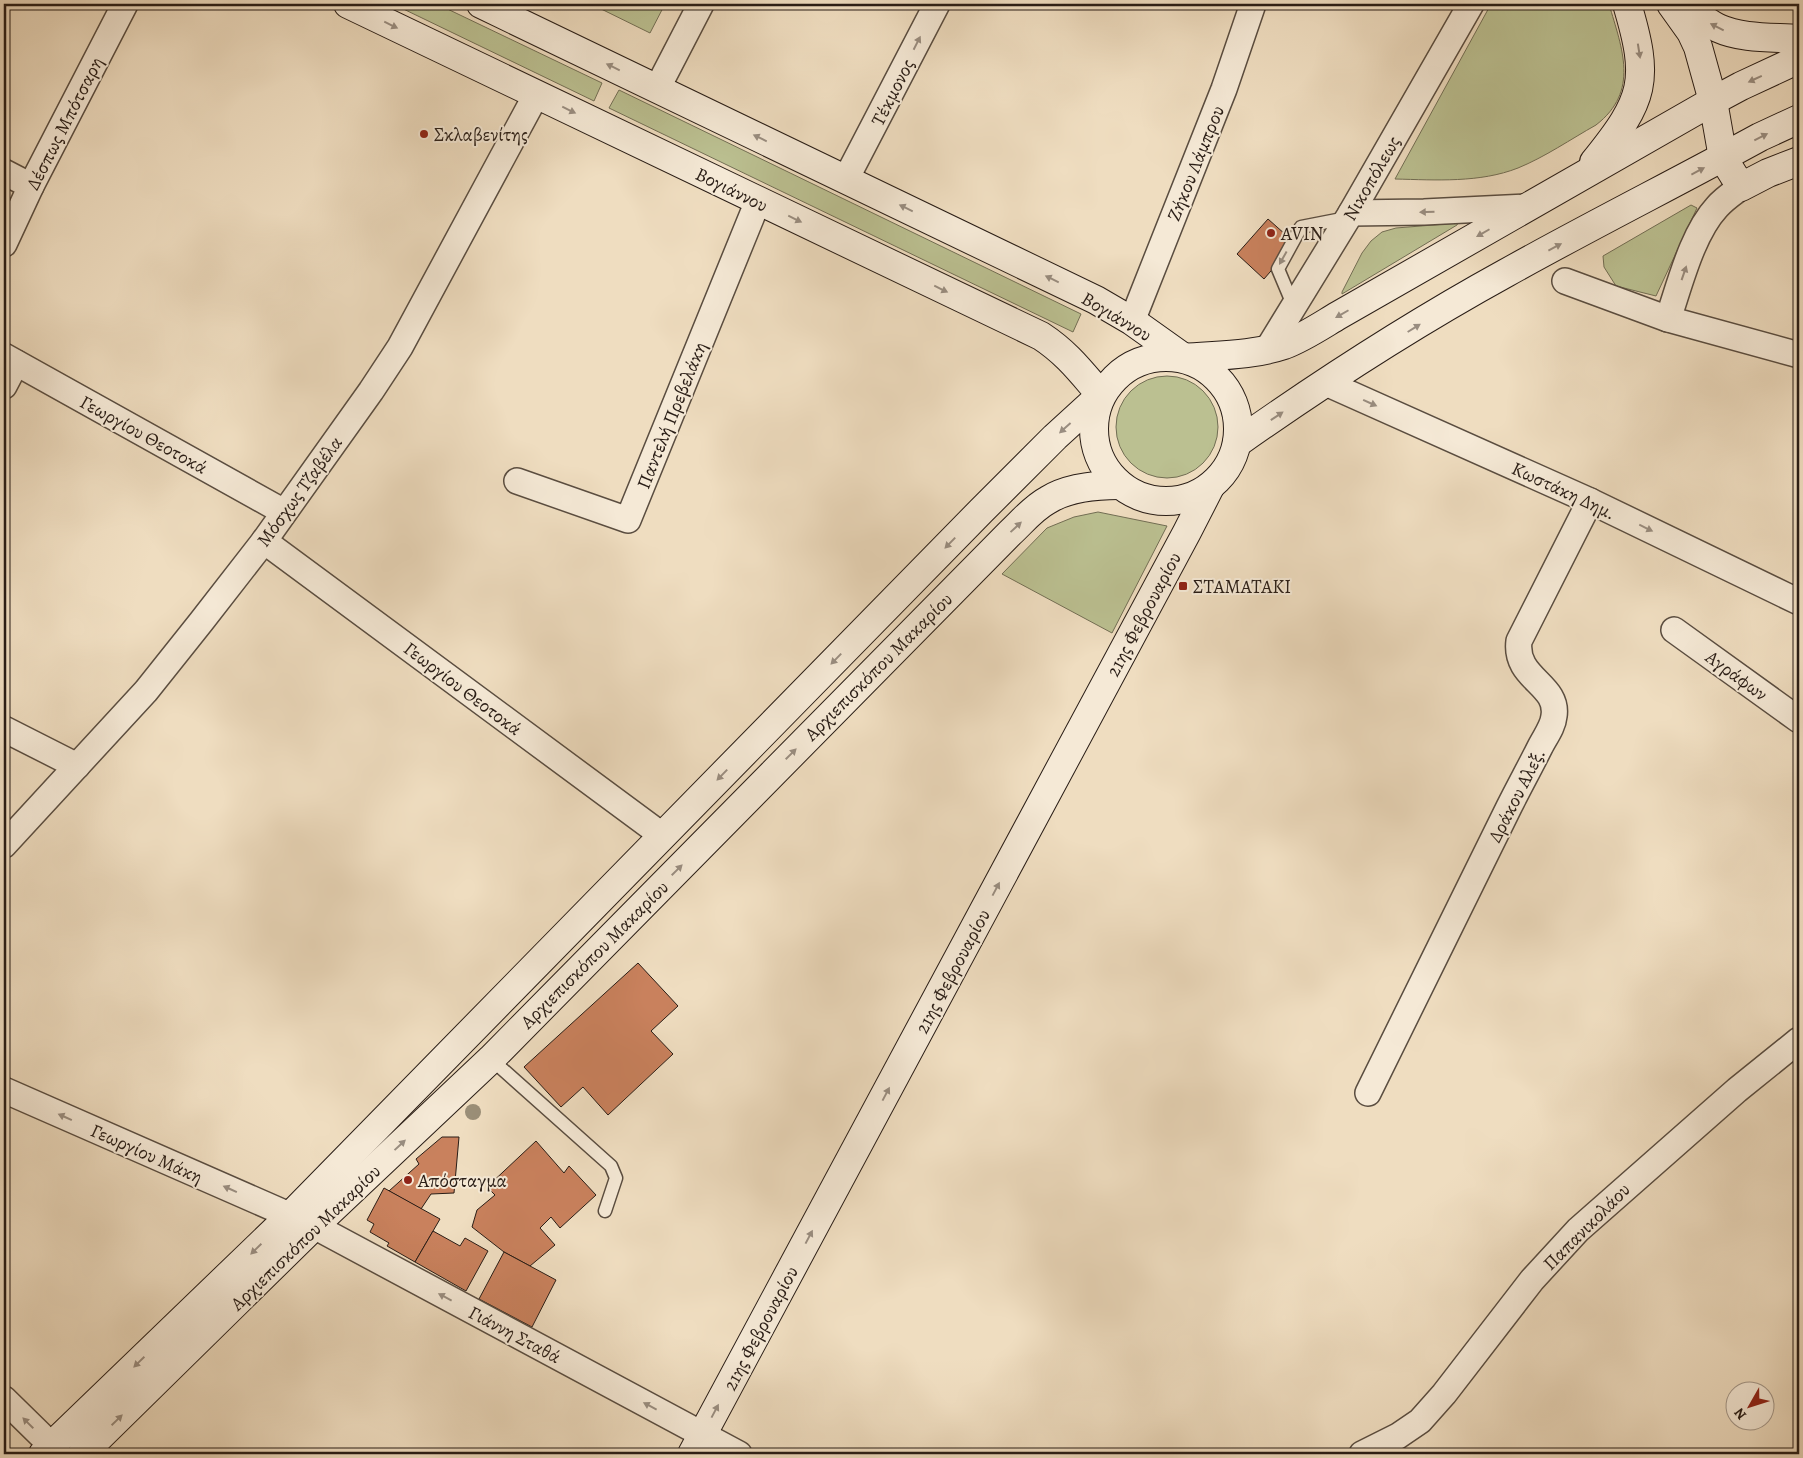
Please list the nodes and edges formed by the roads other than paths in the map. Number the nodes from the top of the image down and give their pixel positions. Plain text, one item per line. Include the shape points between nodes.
1 (125, 4) edge
2 (348, 4) edge
3 (481, 4) edge
4 (701, 4) edge
5 (937, 4) edge
6 (1253, 4) edge
7 (1471, 4) edge
8 (1627, 4) edge
9 (1671, 4) edge
10 (1683, 4) edge
11 (1799, 39) edge
12 (1799, 59) edge
13 (657, 88) junction
14 (536, 94) junction
15 (1713, 101) junction
16 (1799, 119) edge
17 (1723, 158) junction
18 (1799, 161) edge
19 (4, 172) edge
20 (1585, 173) junction
21 (846, 179) junction
22 (31, 186) junction
23 (1741, 187) junction
24 (758, 201) junction
25 (1528, 207) junction
26 (1349, 215) junction
27 (4, 244) edge
28 (1565, 281) dead end
29 (1294, 307) junction
30 (1668, 319) junction
31 (1132, 321) junction
32 (1267, 350) junction
33 (1799, 356) edge
34 (1184, 358) junction
35 (10, 360) edge
36 (1326, 383) junction
37 (4, 386) edge
38 (1101, 395) junction
39 (1237, 443) junction
40 (517, 481) dead end
41 (1119, 484) junction
42 (1210, 487) junction
43 (1590, 501) junction
44 (284, 512) junction
45 (264, 541) junction
46 (1799, 602) edge
47 (1674, 630) dead end
48 (1799, 720) edge
49 (4, 729) edge
50 (77, 766) junction
51 (663, 836) junction
52 (4, 845) edge
53 (1799, 1040) edge
54 (491, 1059) junction
55 (4, 1090) edge
56 (1368, 1093) dead end
57 (604, 1211) dead end
58 (303, 1221) junction
59 (4, 1399) edge
60 (697, 1444) edge
61 (1402, 1445) edge
62 (48, 1450) edge
63 (82, 1454) edge
64 (739, 1454) edge
65 (1362, 1454) edge

1 - 22 street, Δέσπως Μπότσαρη
2 -> 14 main road, Βογιάννου
13 -> 3 main road, Βογιάννου
4 - 13 street
21 -> 5 street, Τέκμονος
6 - 31 street, Ζήκου Λάμπρου via 1224,89
7 - 26 street, Νικοπόλεως
8 -> 20 main road via 1640,54 1640,87 1622,128
9 - 15 main road via 1694,40
11 -> 10 main road via 1727,31
12 -> 15 main road
21 -> 13 main road, Βογιάννου
14 -> 24 main road, Βογιάννου
14 - 44 street, Μόσχως Τζαβέλα via 400,347
15 - 17 main road
15 - 20 main road
17 -> 16 main road
17 - 23 main road
36 -> 17 main road via 1505,273
18 - 23 main road
19 - 22 street
20 - 25 main road
31 -> 21 main road, Βογιάννου via 1096,300
22 - 27 street, Δέσπως Μπότσαρη
30 -> 23 street via 1699,234 1717,206
24 -> 38 main road, Βογιάννου via 1041,336 1058,346
24 - 40 street, Παντελή Πρεβελάκη via 628,520
25 -> 26 street
25 -> 32 main road via 1313,330
26 - 29 street, Νικοπόλεως
26 -> 29 lane via 1301,227 1278,268
28 - 30 street
29 - 32 street, Νικοπόλεως
30 - 33 street
31 - 34 main road, Βογιάννου
32 - 34 main road
34 - 38 main road via 1151,357 1136,362 1110,382
34 - 39 main road via 1216,376 1227,390 1239,425
35 - 37 street
35 - 44 street, Γεωργίου Θεοτοκά
39 -> 36 main road
36 -> 43 street, Κωστάκη Δημ.
38 - 41 main road via 1095,410 1094,443 1108,472
38 -> 51 main road via 1055,436
39 - 42 main road via 1227,467
41 - 42 main road via 1135,495 1174,501
54 -> 41 main road, Αρχιεπισκόπου Μακαρίου via 1035,509 1060,493
60 -> 42 main road, 21ης Φεβρουαρίου
43 -> 46 street, Κωστάκη Δημ.
43 - 56 street, Δράκου Αλεξ. via 1519,641 1522,663 1552,698 1555,711 1551,726
44 - 45 street, Μόσχως Τζαβέλα
45 - 50 street, Μόσχως Τζαβέλα via 146,691
45 - 51 street, Γεωργίου Θεοτοκά
47 - 48 street, Αγράφων
49 - 50 street
50 - 52 street, Μόσχως Τζαβέλα
51 - 58 main road
53 - 61 street, Παπανικολάου via 1737,1090 1578,1230 1532,1280
54 - 57 lane via 611,1166 616,1178
58 -> 54 main road, Αρχιεπισκόπου Μακαρίου
58 -> 55 street, Γεωργίου Μάκη
60 -> 58 street, Γιάννη Σταθά
58 -> 62 main road
63 -> 58 main road, Αρχιεπισκόπου Μακαρίου
62 -> 59 street
60 - 64 street, Γιάννη Σταθά
61 - 65 street, Παπανικολάου

